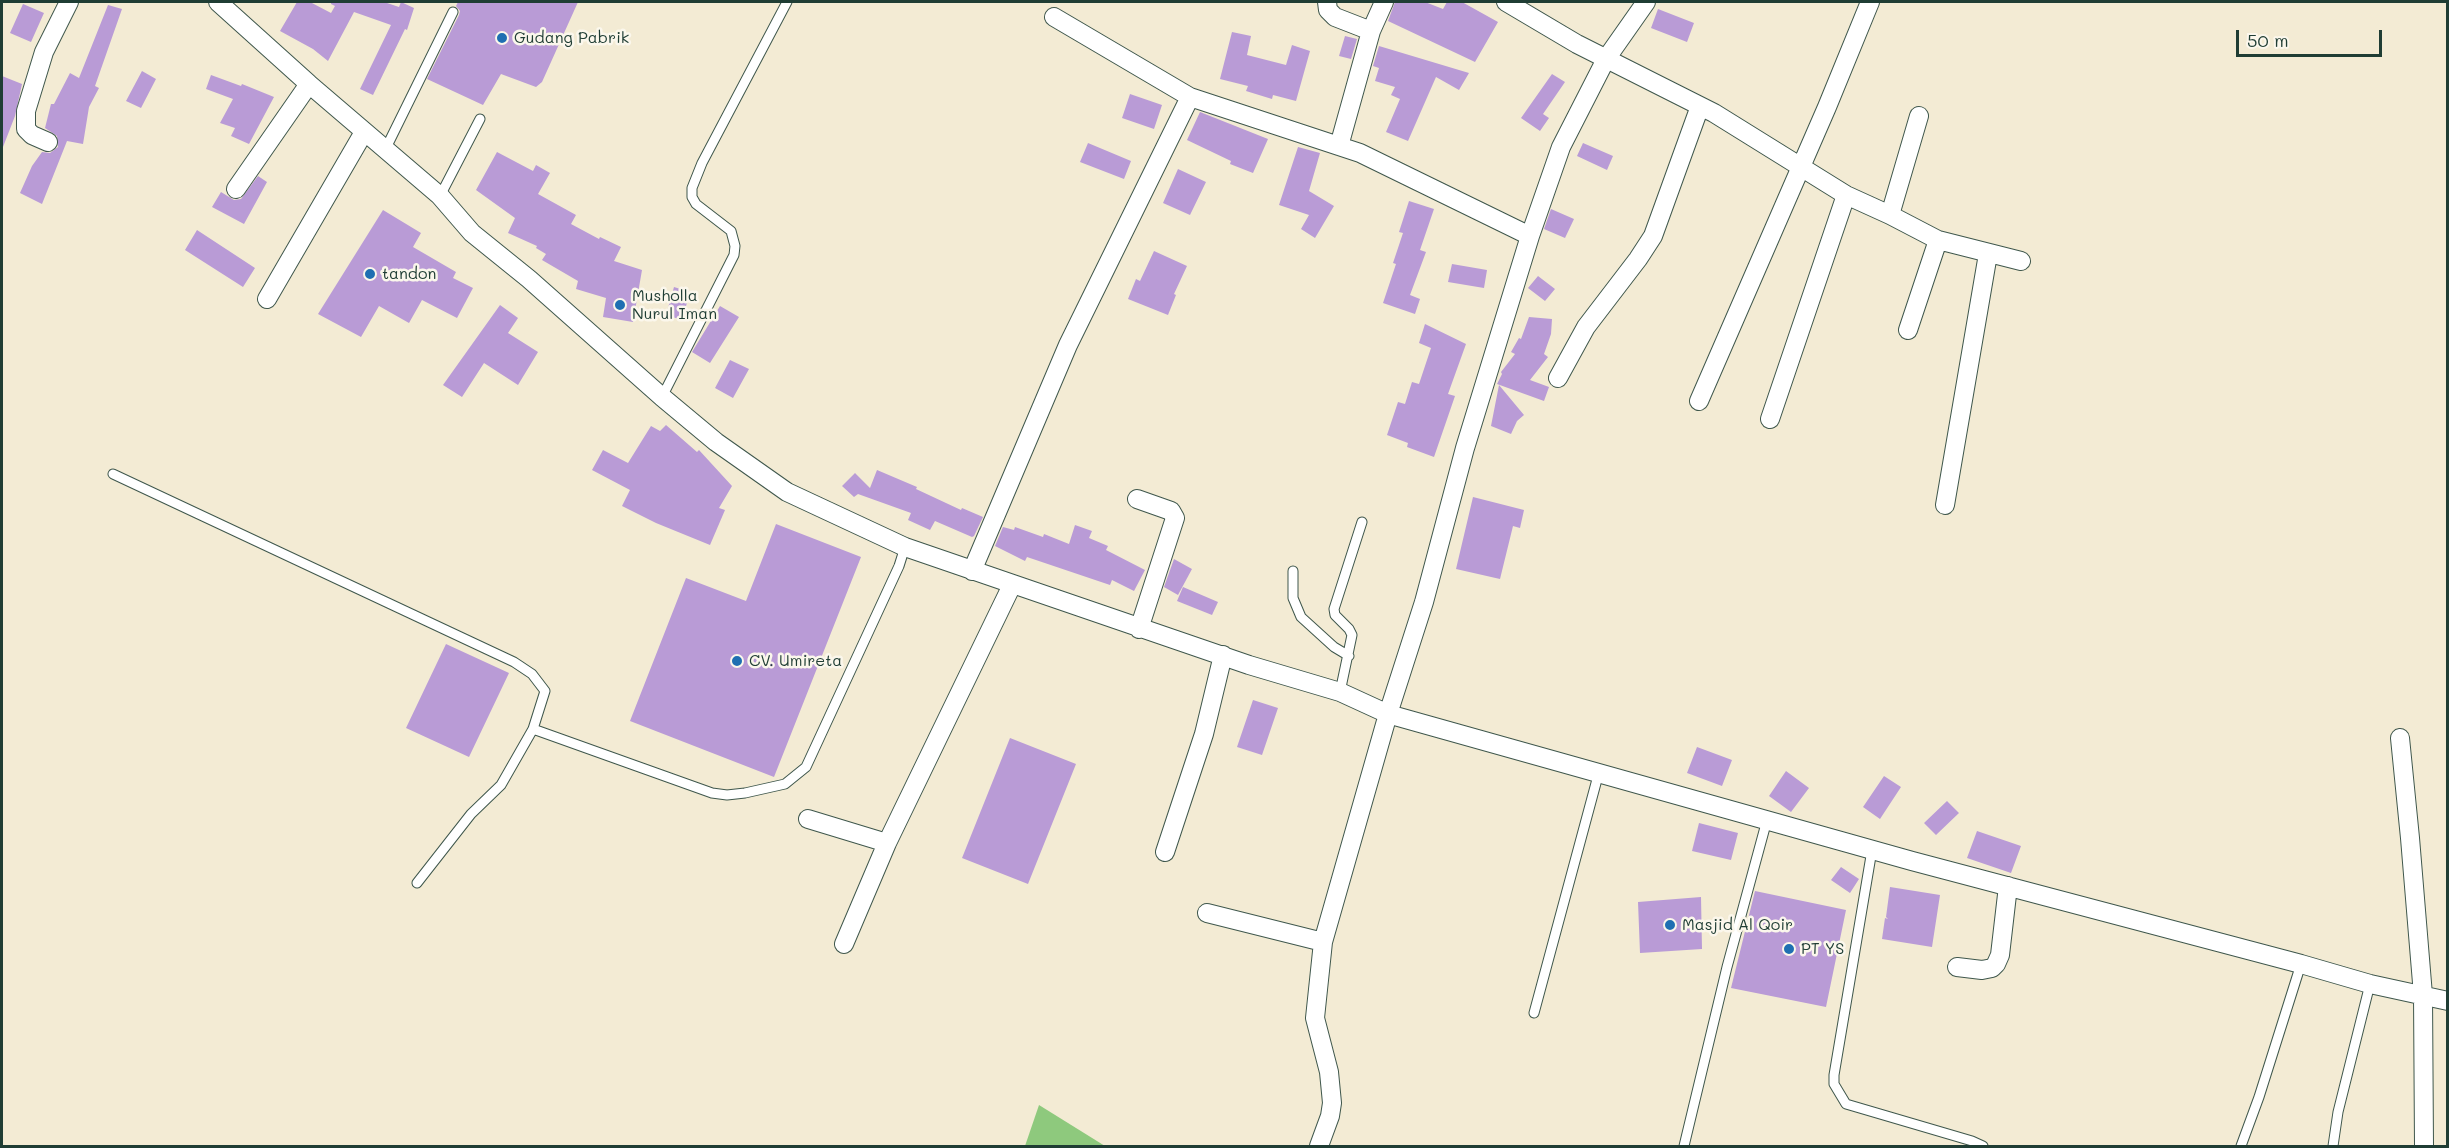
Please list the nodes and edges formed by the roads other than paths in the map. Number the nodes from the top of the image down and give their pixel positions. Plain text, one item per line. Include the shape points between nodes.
1 (69, 2) edge
2 (218, 2) edge
3 (787, 2) edge
4 (1327, 2) edge
5 (1384, 2) edge
6 (1506, 2) edge
7 (1646, 2) edge
8 (1869, 2) edge
9 (453, 12) dead end
10 (1054, 17) dead end
11 (1371, 31) junction
12 (1606, 59) junction
13 (309, 84) junction
14 (1190, 97) junction
15 (1700, 106) junction
16 (1919, 116) dead end
17 (480, 119) dead end
18 (364, 132) junction
19 (48, 142) dead end
20 (1339, 147) junction
21 (386, 148) junction
22 (1799, 168) junction
23 (236, 189) dead end
24 (1845, 195) junction
25 (440, 196) junction
26 (1890, 215) junction
27 (1530, 236) junction
28 (1938, 240) junction
29 (1988, 254) junction
30 (2021, 261) dead end
31 (267, 298) dead end
32 (1908, 330) dead end
33 (1558, 378) dead end
34 (662, 397) junction
35 (1700, 401) dead end
36 (1770, 419) dead end
37 (113, 474) dead end
38 (1137, 499) dead end
39 (1945, 505) dead end
40 (1362, 522) dead end
41 (905, 547) junction
42 (972, 571) junction
43 (1293, 571) dead end
44 (1012, 585) junction
45 (1139, 629) junction
46 (1223, 655) junction
47 (1349, 656) junction
48 (1340, 692) junction
49 (1388, 714) junction
50 (533, 729) junction
51 (2400, 738) dead end
52 (1599, 772) junction
53 (808, 819) dead end
54 (1767, 820) junction
55 (887, 843) junction
56 (1872, 850) junction
57 (1165, 852) dead end
58 (417, 883) dead end
59 (2008, 886) junction
60 (1207, 913) dead end
61 (1323, 942) junction
62 (844, 944) dead end
63 (2301, 964) junction
64 (1957, 967) dead end
65 (2370, 984) junction
66 (2423, 995) junction
67 (2448, 1002) edge
68 (1534, 1013) dead end
69 (1319, 1146) edge
70 (1684, 1146) edge
71 (1983, 1146) edge
72 (2241, 1146) edge
73 (2332, 1146) edge
74 (2424, 1146) edge

1 - 19 street via 44,52 26,111 26,129
2 - 13 street
3 - 34 lane via 696,176 692,197 703,211 731,231 734,255
4 - 11 street via 1335,17
5 - 11 street
6 - 12 street
7 - 12 street
8 - 22 street
9 - 21 lane
10 - 14 street
11 - 20 street
12 - 15 street
12 - 27 street via 1561,147
13 - 18 street
13 - 23 street
14 - 20 street
14 - 42 street via 1068,345
15 - 22 street
15 - 33 street via 1653,236 1586,327
16 - 26 street
17 - 25 lane
18 - 21 street
18 - 31 street
20 - 27 street via 1360,153
21 - 25 street
22 - 24 street
22 - 35 street
24 - 26 street
24 - 36 street
25 - 34 street via 472,233
26 - 28 street
27 - 49 street
28 - 29 street
28 - 32 street
29 - 30 street
29 - 39 street
34 - 41 street via 716,442 787,492
37 - 50 lane via 514,662 532,674 545,691
38 - 45 street via 1171,511 1175,518
40 - 47 lane via 1334,609 1352,634
41 - 42 street
41 - 50 lane via 806,767 785,784 745,794 712,793
42 - 44 street
43 - 47 lane via 1293,598 1300,617
44 - 45 street
44 - 55 street
45 - 46 street
46 - 48 street
46 - 57 street via 1204,734
47 - 48 lane
48 - 49 street
49 - 52 street
49 - 61 street
50 - 58 lane via 501,785 471,814
51 - 66 street
52 - 54 street
52 - 68 lane
53 - 55 street
54 - 56 street
54 - 70 lane
55 - 62 street
56 - 59 street
56 - 71 lane via 1834,1084 1846,1104
59 - 63 street
59 - 64 street via 1996,964 1982,970
60 - 61 street
61 - 69 street via 1315,1018 1329,1072 1332,1103
63 - 65 street
63 - 72 lane
65 - 66 street
65 - 73 lane
66 - 67 street
66 - 74 street

